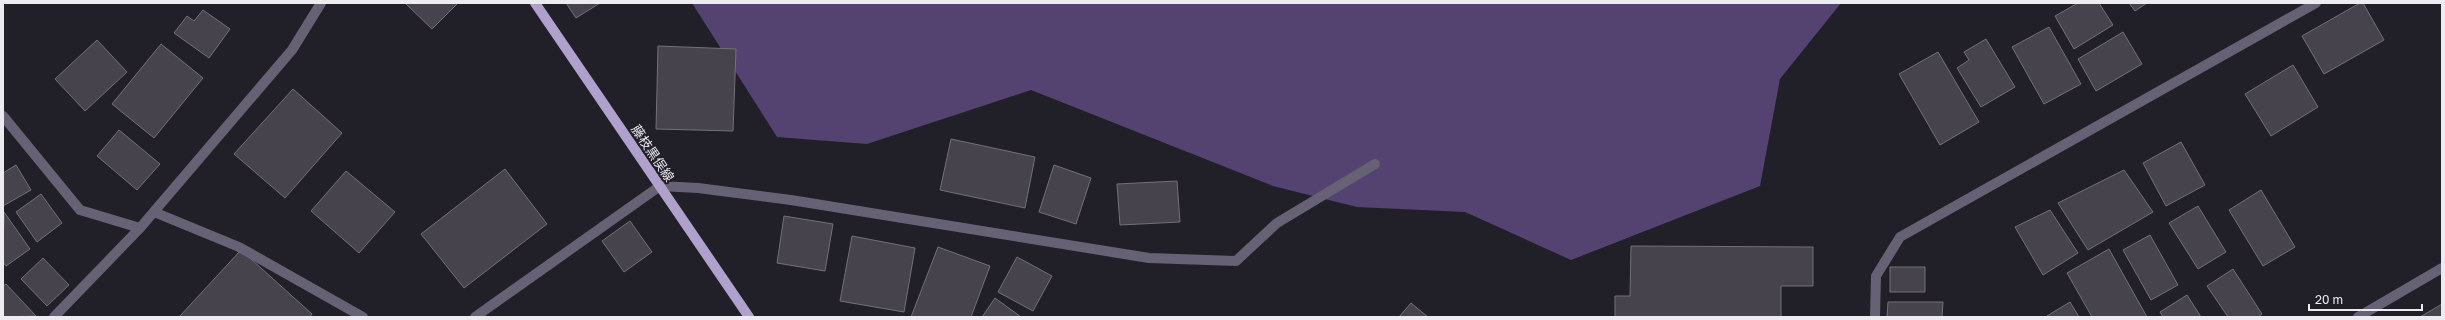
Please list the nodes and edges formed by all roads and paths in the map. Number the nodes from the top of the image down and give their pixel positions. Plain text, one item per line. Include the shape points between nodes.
1 (321, 3) edge
2 (535, 3) edge
3 (2316, 3) edge
4 (3, 116) edge
5 (1375, 164) dead end
6 (660, 186) junction
7 (154, 212) junction
8 (140, 228) junction
9 (2442, 268) edge
10 (54, 317) edge
11 (363, 317) edge
12 (475, 317) edge
13 (749, 317) edge
14 (1875, 317) edge
15 (2358, 317) edge

1 - 7 street via 292,50
2 - 6 main road, 藤枝黒俣線
3 - 14 street via 1900,237 1876,276
4 - 8 street via 80,210
5 - 6 street via 1277,223 1236,261 1148,258 791,200 698,188
6 - 12 street
6 - 13 main road, 藤枝黒俣線
7 - 8 street
7 - 11 street via 239,247
8 - 10 street
9 - 15 street

